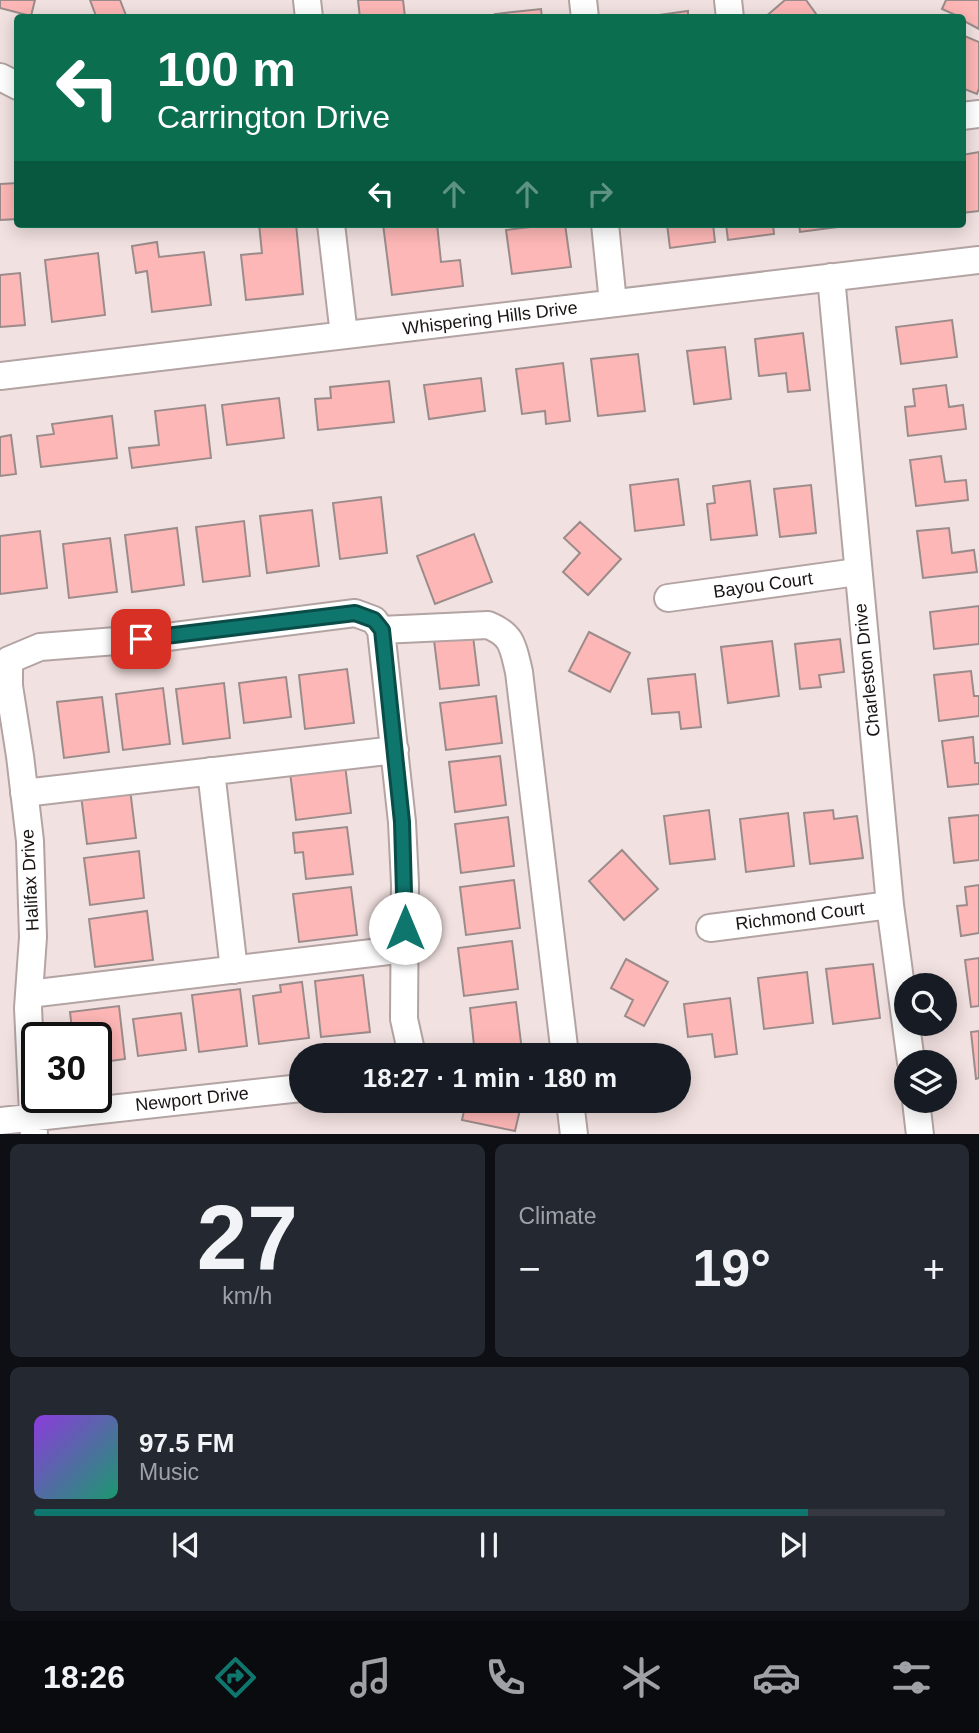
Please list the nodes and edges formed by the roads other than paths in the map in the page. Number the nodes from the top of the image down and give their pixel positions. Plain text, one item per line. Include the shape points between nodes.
1 (331, 228) edge
2 (605, 228) edge
3 (979, 260) edge
4 (831, 277) junction
5 (613, 303) junction
6 (344, 335) junction
7 (0, 376) edge
8 (857, 572) junction
9 (668, 598) dead end
10 (378, 625) junction
11 (5, 660) edge
12 (394, 750) junction
13 (211, 771) junction
14 (24, 793) junction
15 (890, 905) junction
16 (709, 928) dead end
17 (405, 950) junction
18 (234, 970) junction
19 (29, 994) junction
20 (409, 1043) edge
21 (564, 1043) edge
22 (909, 1050) edge
23 (289, 1089) edge
24 (572, 1113) edge
25 (917, 1113) edge
26 (0, 1121) edge
27 (33, 1126) edge
28 (575, 1134) edge
29 (920, 1134) edge

1 - 6 street
2 - 5 street
3 - 4 street, Whispering Hills Drive
4 - 5 street, Whispering Hills Drive
4 - 8 street, Charleston Drive
5 - 6 street, Whispering Hills Drive
6 - 7 street, Whispering Hills Drive
8 - 9 street, Bayou Court
8 - 15 street, Charleston Drive
10 - 11 street, Halifax Drive via 355,613 167,637 40,647
10 - 12 street
10 - 21 street, Halifax Drive via 488,625 504,631 512,646 519,672
11 - 14 street, Halifax Drive
12 - 13 street
12 - 17 street via 403,847
13 - 14 street
13 - 18 street
14 - 19 street, Halifax Drive via 33,937
15 - 16 street, Richmond Court
15 - 22 street, Charleston Drive
17 - 18 street
17 - 20 street via 404,1019
18 - 19 street
19 - 27 street, Halifax Drive
23 - 27 street, Newport Drive
24 - 28 street
25 - 29 street
26 - 27 street, Newport Drive

